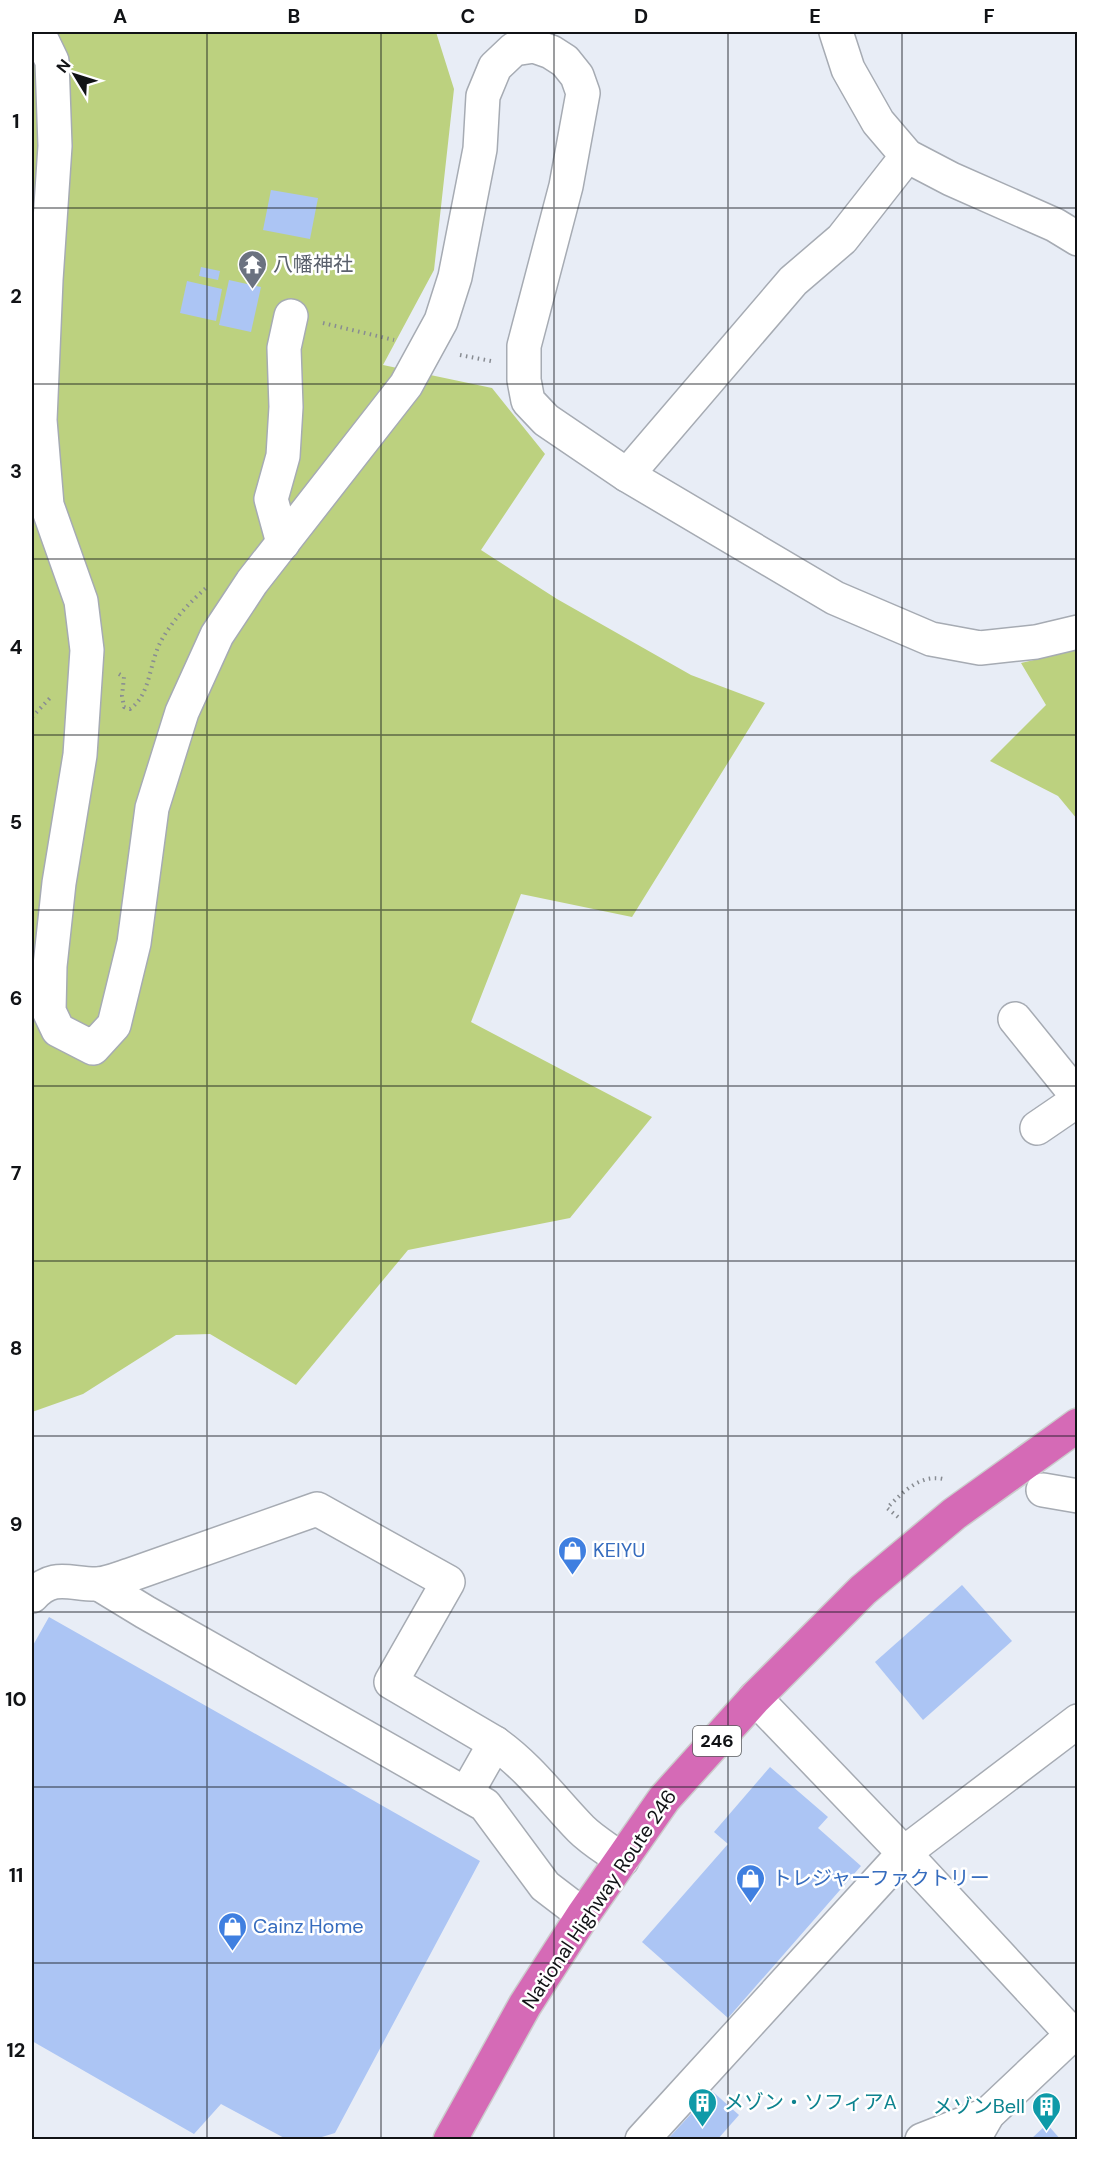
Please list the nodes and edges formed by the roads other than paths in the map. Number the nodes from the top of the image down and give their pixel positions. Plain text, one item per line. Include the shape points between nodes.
1 (38, 32) edge
2 (836, 32) edge
3 (907, 156) junction
4 (1077, 239) edge
5 (306, 319) road end
6 (627, 475) junction
7 (283, 543) junction
8 (1077, 632) edge
9 (1015, 1019) dead end
10 (1077, 1098) edge
11 (1037, 1128) dead end
12 (1077, 1425) edge
13 (1043, 1490) dead end
14 (1077, 1496) edge
15 (99, 1584) junction
16 (32, 1596) edge
17 (755, 1698) junction
18 (1077, 1721) edge
19 (495, 1743) junction
20 (466, 1794) junction
21 (904, 1853) junction
22 (622, 1860) junction
23 (583, 1915) junction
24 (1075, 2032) edge
25 (980, 2127) edge
26 (450, 2139) edge
27 (642, 2139) edge
28 (922, 2139) edge

1 - 7 street via 52,61 55,146 40,420 47,505 81,601 87,650 80,755 59,883 49,1011 58,1030 93,1048 114,1025 134,943 152,808 182,712 218,635
2 - 3 street via 848,69 878,122
3 - 4 street
3 - 6 street via 842,239 793,281
5 - 7 street via 284,348 283,456 271,499
6 - 7 street via 546,420 528,400 524,346 566,186 583,93 578,76 551,52 534,46 514,49 495,67 483,96 480,149 455,277 441,321 406,386
6 - 8 street via 835,598 931,639 980,648 1036,642
9 - 10 street
10 - 11 street
12 - 17 highway, National Highway Route 246 / 246 via 954,1514 872,1582
13 - 14 street
15 - 16 street via 56,1581 42,1586
15 - 19 street via 317,1509 447,1582 391,1682
15 - 20 street
17 - 21 street
17 - 22 highway, National Highway Route 246 / 246 via 664,1799
18 - 21 street
19 - 20 street
19 - 22 street via 526,1766 583,1830
20 - 23 street via 485,1805 545,1886
21 - 24 street
21 - 27 street
22 - 23 highway, National Highway Route 246 / 246
23 - 26 highway, National Highway Route 246 / 246 via 525,2005
24 - 25 street
25 - 28 street

